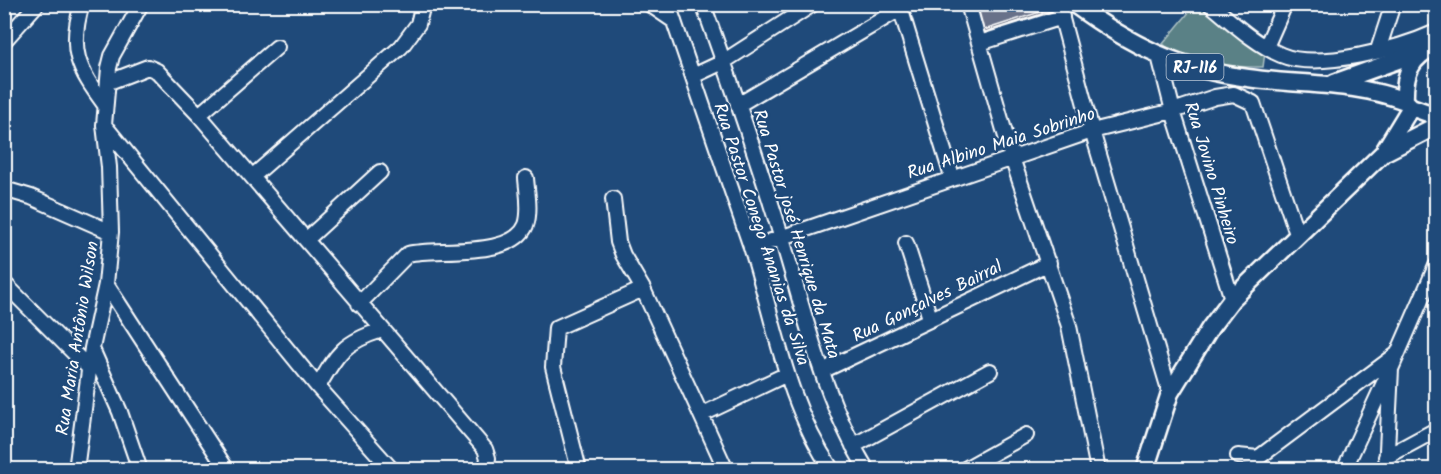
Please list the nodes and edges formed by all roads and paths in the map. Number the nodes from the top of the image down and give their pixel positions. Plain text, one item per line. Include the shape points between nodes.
1 (37, 4) edge
2 (82, 4) edge
3 (141, 4) edge
4 (423, 4) edge
5 (649, 4) edge
6 (668, 4) edge
7 (703, 4) edge
8 (813, 4) edge
9 (968, 4) edge
10 (1210, 4) edge
11 (1285, 4) edge
12 (1394, 4) edge
13 (899, 7) edge
14 (1065, 9) edge
15 (674, 21) junction
16 (1437, 32) edge
17 (4, 41) edge
18 (980, 43) junction
19 (276, 47) dead end
20 (1266, 47) junction
21 (1432, 48) edge
22 (1378, 50) junction
23 (1160, 56) junction
24 (723, 62) junction
25 (693, 76) junction
26 (109, 82) junction
27 (1331, 84) junction
28 (1408, 104) junction
29 (105, 105) junction
30 (738, 105) junction
31 (1173, 111) junction
32 (199, 115) junction
33 (1437, 116) edge
34 (104, 125) junction
35 (1437, 126) edge
36 (1092, 131) junction
37 (1383, 153) junction
38 (1012, 158) junction
39 (380, 172) dead end
40 (252, 177) junction
41 (952, 177) junction
42 (526, 178) dead end
43 (4, 189) edge
44 (613, 199) dead end
45 (111, 232) junction
46 (1297, 234) junction
47 (781, 237) junction
48 (306, 240) junction
49 (906, 243) dead end
50 (751, 248) junction
51 (1048, 263) junction
52 (1437, 266) edge
53 (4, 283) edge
54 (106, 284) junction
55 (643, 289) junction
56 (1232, 299) junction
57 (359, 304) junction
58 (930, 318) junction
59 (382, 330) junction
60 (92, 348) junction
61 (1397, 354) junction
62 (89, 369) junction
63 (1391, 369) junction
64 (822, 371) junction
65 (990, 371) dead end
66 (787, 374) junction
67 (318, 387) junction
68 (1170, 393) junction
69 (701, 415) junction
70 (1437, 430) edge
71 (1026, 435) dead end
72 (853, 446) junction
73 (1238, 456) dead end
74 (1386, 463) edge
75 (76, 470) edge
76 (140, 470) edge
77 (227, 470) edge
78 (392, 470) edge
79 (486, 470) edge
80 (579, 470) edge
81 (726, 470) edge
82 (832, 470) edge
83 (867, 470) edge
84 (963, 470) edge
85 (1098, 470) edge
86 (1145, 470) edge
87 (1344, 470) edge

1 - 17 street
2 - 29 street via 75,30 78,65
3 - 26 street, Rua Maria Antônio Wilson via 112,56
4 - 40 street via 418,24 401,47
5 - 15 street
6 - 15 street, Rua Pastor Conego Ananias da Silva
7 - 24 street, Rua Pastor josé Henrique da Mata
8 - 24 street
9 - 18 street
10 - 20 street
11 - 20 street
12 - 22 street
13 - 30 street
13 - 41 street
14 - 18 street
14 - 23 main road, RJ-116
14 - 36 street
15 - 25 street, Rua Pastor Conego Ananias da Silva
16 - 22 street
18 - 38 street
19 - 32 street
20 - 22 street via 1282,56 1314,61 1332,61
21 - 27 main road, RJ-116
21 - 28 main road via 1407,71
23 - 27 main road, RJ-116 via 1247,78
23 - 31 street, Rua Jovino Pinheiro
24 - 25 street
24 - 30 street, Rua Pastor josé Henrique da Mata
25 - 50 street, Rua Pastor Conego Ananias da Silva
26 - 29 street, Rua Maria Antônio Wilson
26 - 32 street via 141,68 153,68
27 - 28 main road, RJ-116 via 1366,88
28 - 33 main road
28 - 37 main road
29 - 34 street, Rua Maria Antônio Wilson
30 - 47 street, Rua Pastor josé Henrique da Mata
31 - 36 street, Rua Albino Maia Sobrinho
31 - 46 street, Rua Albino Maia Sobrinho via 1234,94 1253,103
31 - 56 street, Rua Jovino Pinheiro
32 - 40 street
34 - 45 street, Rua Maria Antônio Wilson
34 - 67 street
35 - 37 main road
36 - 38 street, Rua Albino Maia Sobrinho
36 - 68 street
37 - 46 main road
38 - 41 street, Rua Albino Maia Sobrinho
38 - 51 street
39 - 48 street
40 - 48 street
41 - 47 street, Rua Albino Maia Sobrinho
42 - 57 street via 528,214 521,233 513,240 464,250 408,254
43 - 45 street
44 - 55 street via 618,242
45 - 54 street, Rua Maria Antônio Wilson
46 - 56 main road
47 - 50 street, Rua Albino Maia Sobrinho
47 - 64 street, Rua Pastor josé Henrique da Mata
48 - 57 street
49 - 58 street
50 - 66 street, Rua Pastor Conego Ananias da Silva
51 - 58 street, Rua Gonçalves Bairral
51 - 85 street via 1069,326
52 - 61 street
53 - 62 street
54 - 60 street, Rua Maria Antônio Wilson
54 - 77 street
55 - 69 street
55 - 80 street via 556,328 553,367
56 - 68 main road
57 - 59 street
58 - 64 street, Rua Gonçalves Bairral
59 - 67 street via 346,345
59 - 79 street via 485,449
60 - 62 street, Rua Maria Antônio Wilson
60 - 76 street
61 - 63 street
61 - 73 street via 1258,458
62 - 75 street, Rua Maria Antônio Wilson
63 - 74 street
63 - 87 street
64 - 72 street, Rua Pastor josé Henrique da Mata
65 - 72 street
66 - 69 street
66 - 82 street, Rua Pastor Conego Ananias da Silva via 812,436
67 - 78 street
68 - 86 main road
69 - 81 street
70 - 74 street
71 - 84 street
72 - 83 street, Rua Pastor josé Henrique da Mata

